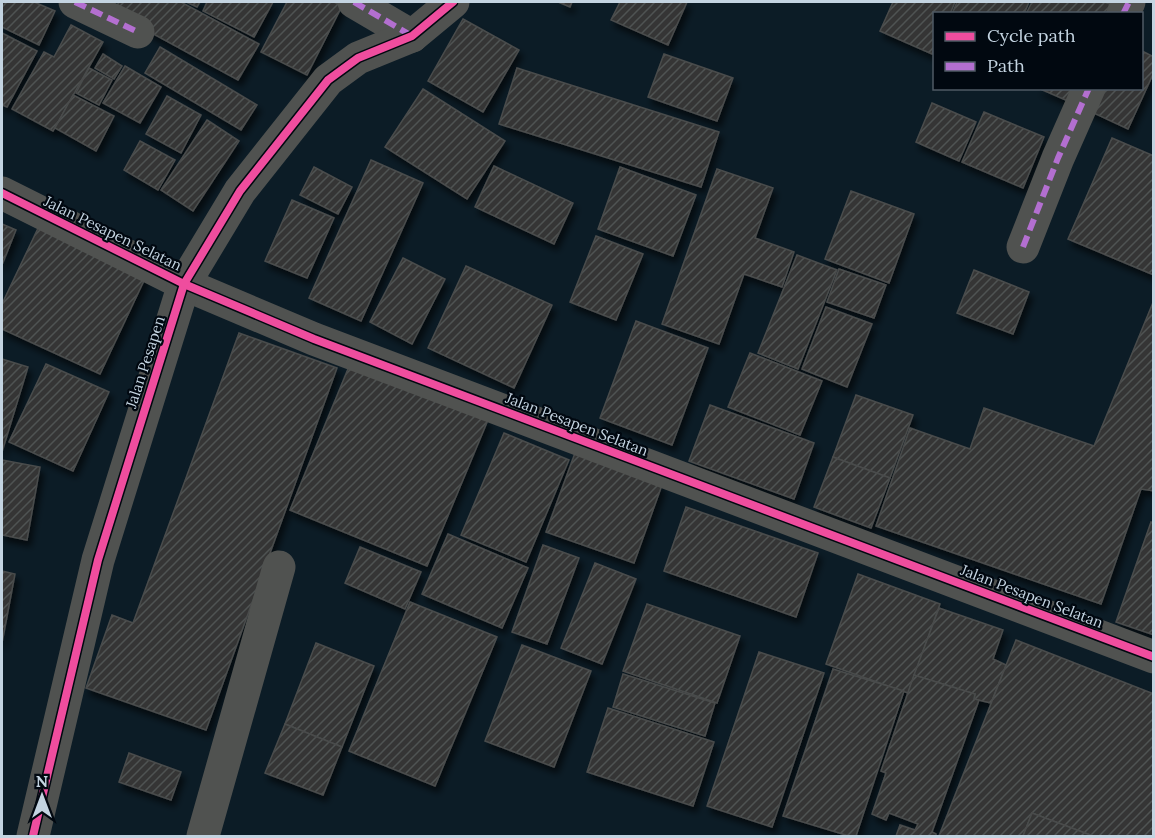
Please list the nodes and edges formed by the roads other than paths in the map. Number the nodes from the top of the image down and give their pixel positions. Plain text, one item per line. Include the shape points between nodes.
1 (75, 2) edge
2 (354, 2) edge
3 (453, 2) edge
4 (138, 32) dead end
5 (412, 36) junction
6 (1088, 90) edge
7 (2, 193) edge
8 (1023, 247) dead end
9 (184, 284) junction
10 (279, 567) dead end
11 (1154, 657) edge
12 (33, 837) edge
13 (203, 837) edge

1 - 4 street
2 - 5 street
3 - 5 street, Jalan Pesapen
5 - 9 street, Jalan Pesapen via 358,58 328,80 240,191
6 - 8 street
7 - 9 street, Jalan Pesapen Selatan
9 - 11 street, Jalan Pesapen Selatan via 314,339
9 - 12 street, Jalan Pesapen via 98,560
10 - 13 street

